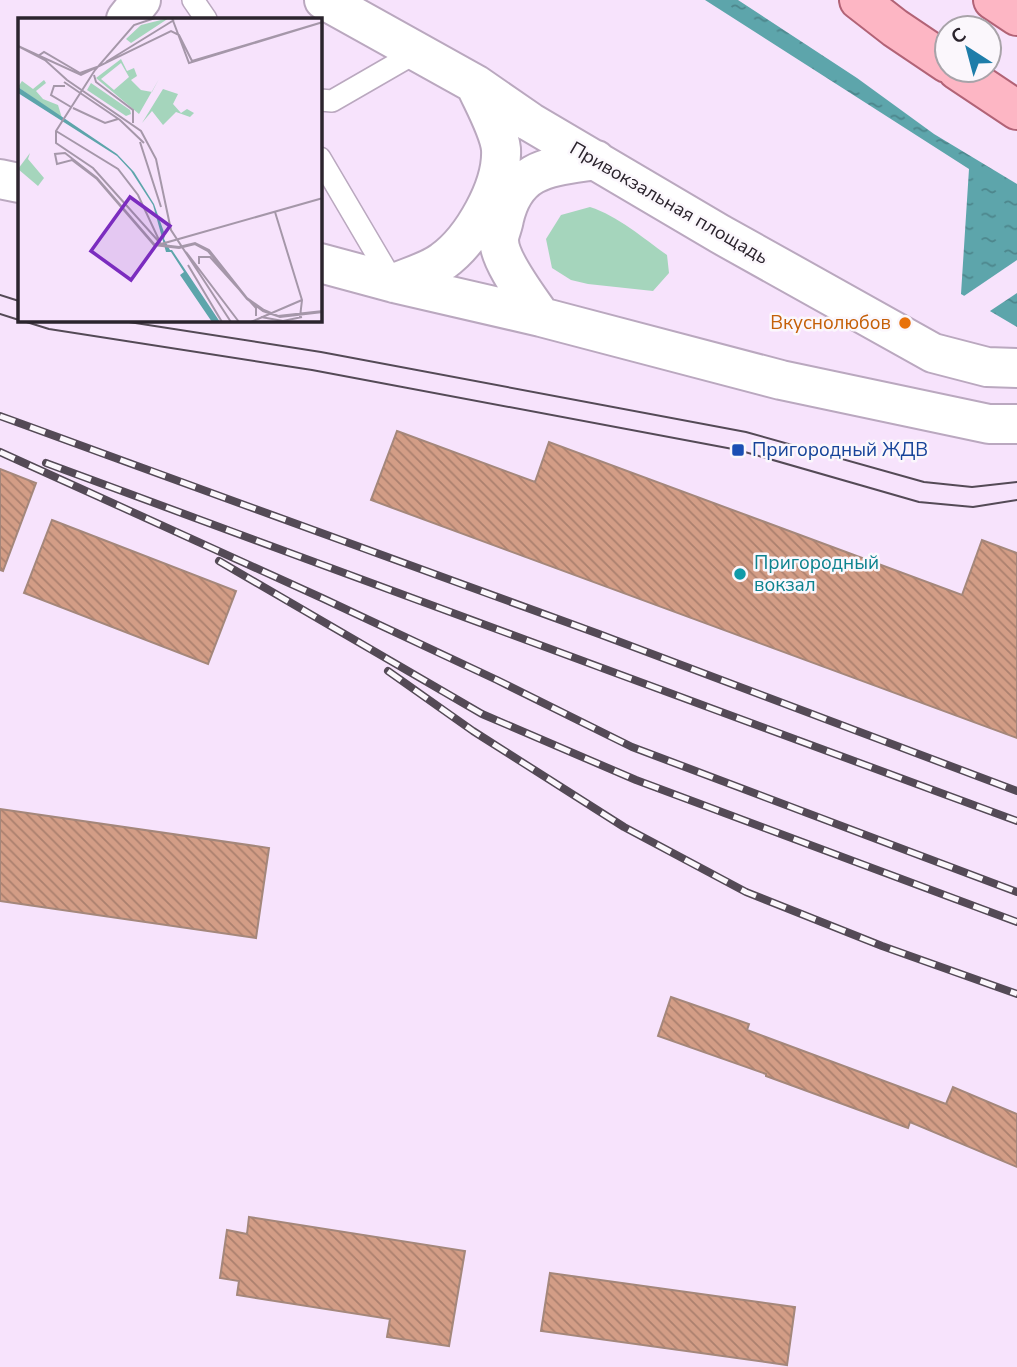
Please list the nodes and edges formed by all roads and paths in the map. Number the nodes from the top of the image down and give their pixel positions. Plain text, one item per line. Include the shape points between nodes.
1 (141, 0) edge
2 (193, 0) edge
3 (859, 0) edge
4 (877, 0) edge
5 (977, 0) edge
6 (993, 0) edge
7 (324, 2) edge
8 (1017, 16) edge
9 (127, 18) edge
10 (205, 18) edge
11 (1017, 27) edge
12 (933, 39) edge
13 (417, 52) junction
14 (933, 54) edge
15 (475, 84) junction
16 (978, 84) edge
17 (999, 84) edge
18 (1017, 96) edge
19 (322, 100) edge
20 (1017, 110) edge
21 (596, 160) junction
22 (322, 161) edge
23 (0, 178) edge
24 (18, 183) edge
25 (322, 264) edge
26 (394, 283) junction
27 (541, 317) junction
28 (1017, 368) edge
29 (1017, 424) edge

1 - 9 main road
2 - 10 lane
3 - 14 main road
4 - 12 main road
5 - 11 main road
6 - 8 main road
7 - 13 main road, Привокзальная площадь
13 - 15 main road, Привокзальная площадь
13 - 19 lane via 332,102
15 - 21 main road, Привокзальная площадь
15 - 26 main road via 501,149 495,187 477,226 443,262
16 - 20 main road
17 - 18 main road
21 - 27 main road via 565,164 525,178 508,201 499,242 510,270
21 - 28 main road, Привокзальная площадь via 933,353 987,367
22 - 26 lane
23 - 24 main road
25 - 26 main road
26 - 27 main road
27 - 29 main road via 781,380 989,424

